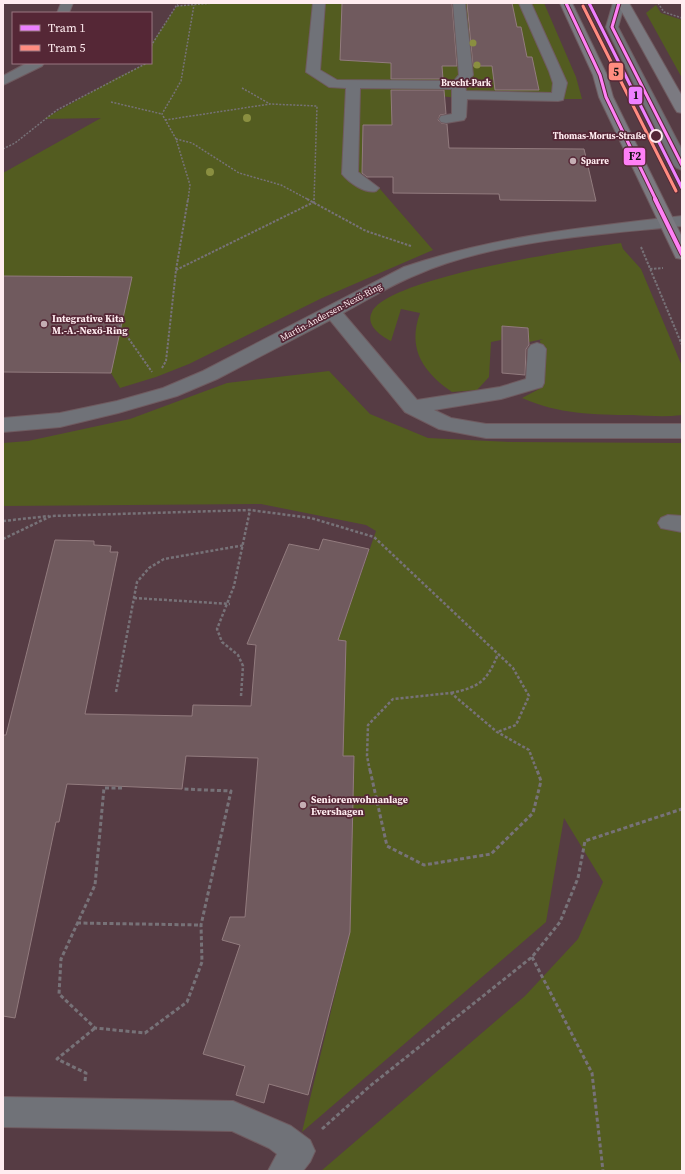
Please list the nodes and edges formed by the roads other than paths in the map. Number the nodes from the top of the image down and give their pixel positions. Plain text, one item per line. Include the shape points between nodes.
1 (319, 3) edge
2 (459, 3) edge
3 (525, 3) edge
4 (566, 3) edge
5 (619, 3) edge
6 (623, 3) edge
7 (35, 64) edge
8 (3, 81) edge
9 (353, 84) junction
10 (459, 90) junction
11 (682, 109) edge
12 (446, 119) dead end
13 (682, 165) edge
14 (371, 188) dead end
15 (677, 223) edge
16 (682, 254) edge
17 (332, 311) junction
18 (537, 349) dead end
19 (412, 408) junction
20 (3, 425) edge
21 (682, 431) edge
22 (3, 1112) edge
23 (292, 1161) edge

1 - 9 street via 313,72 334,84
2 - 10 street via 466,75
3 - 10 street via 556,71 560,83 558,97
4 - 15 main road via 600,75 606,97
5 - 13 street via 612,27
6 - 11 main road
7 - 8 street
9 - 10 street
9 - 14 street via 350,174
10 - 12 street via 459,117
15 - 16 main road
15 - 17 street, Martin-Andersen-Nexö-Ring via 549,235 492,245 410,271
17 - 19 street
17 - 20 street, Martin-Andersen-Nexö-Ring via 210,375 170,392 60,420
18 - 19 street via 535,383 501,393
19 - 21 street via 446,424 486,431
22 - 23 street via 233,1116 280,1137

